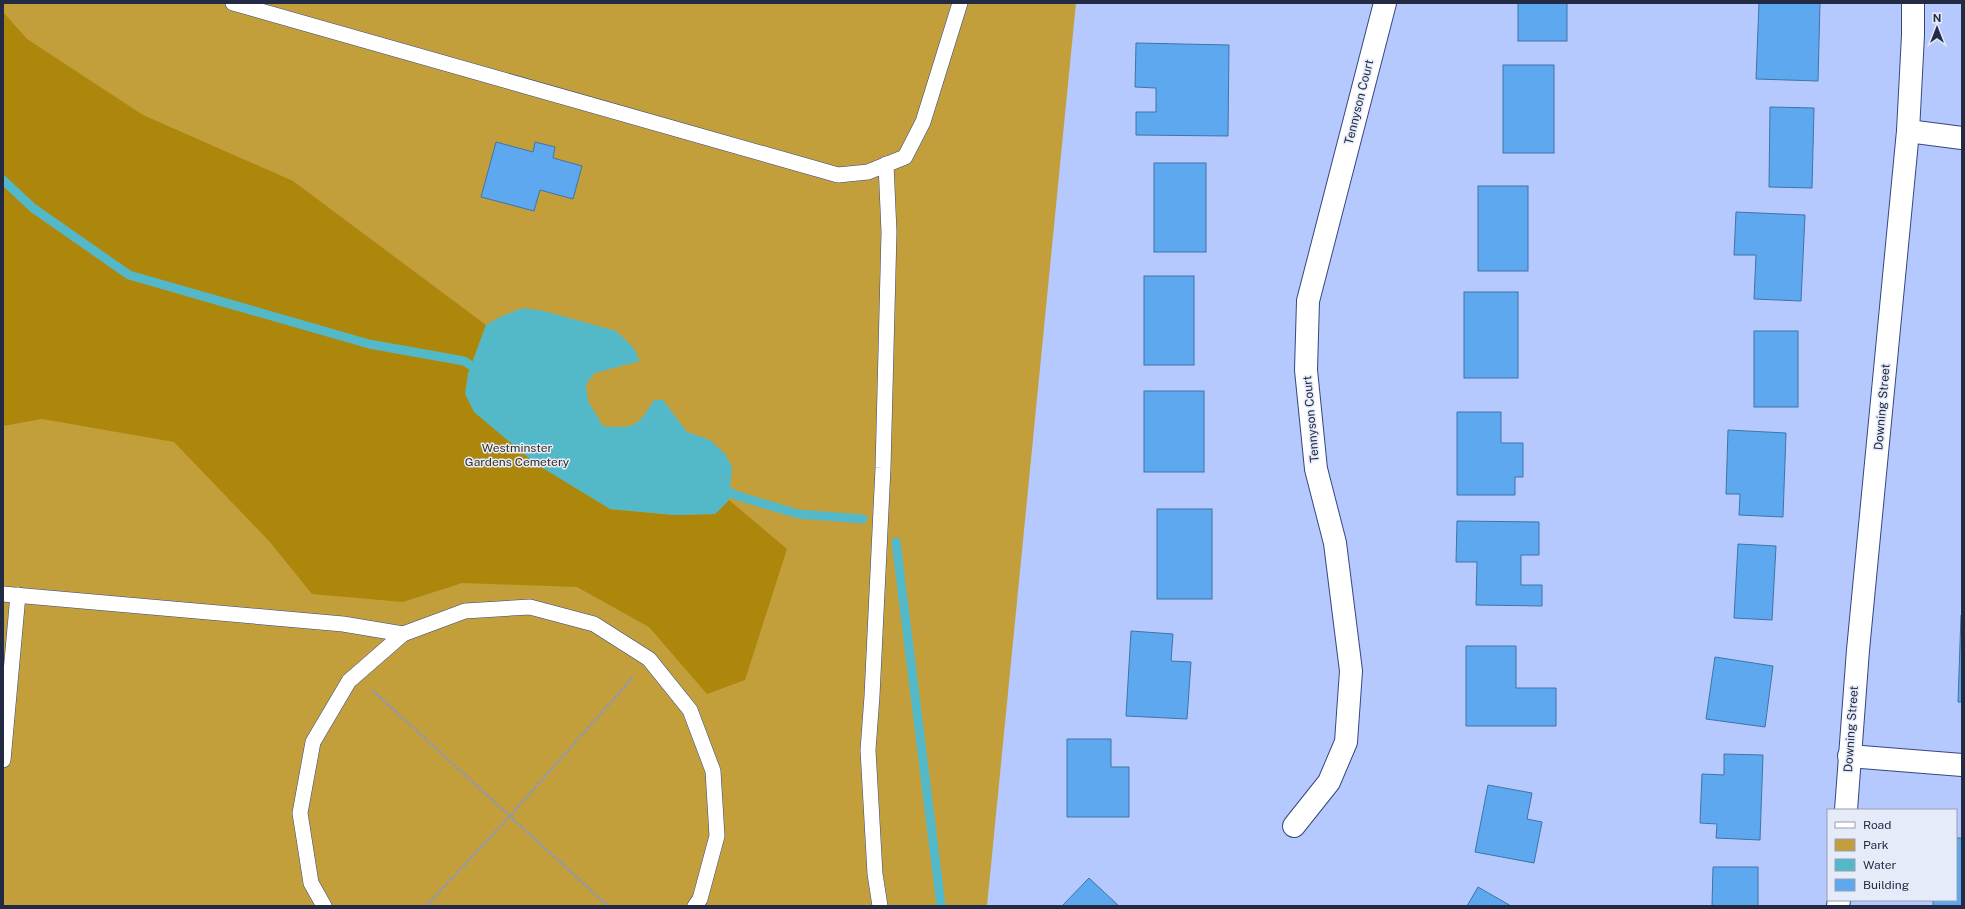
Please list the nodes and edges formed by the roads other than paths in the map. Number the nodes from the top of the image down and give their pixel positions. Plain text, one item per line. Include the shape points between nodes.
1 (233, 3) edge
2 (960, 3) edge
3 (1385, 3) edge
4 (1913, 3) edge
5 (1908, 131) junction
6 (1962, 138) edge
7 (886, 164) junction
8 (10, 595) edge
9 (404, 634) junction
10 (1849, 756) junction
11 (3, 760) edge
12 (1962, 765) edge
13 (1846, 809) edge
14 (1294, 826) dead end
15 (324, 906) edge
16 (696, 906) edge
17 (880, 906) edge

1 - 7 lane via 838,175 868,172
2 - 7 lane via 923,122 905,156
3 - 14 street, Tennyson Court via 1308,301 1306,370 1316,469 1335,543 1351,671 1346,742 1329,782
4 - 5 street, Downing Street
5 - 6 street
5 - 10 street, Downing Street
7 - 17 lane via 889,232 883,468 868,750 875,874
8 - 9 lane via 343,624
8 - 11 lane
9 - 15 lane via 349,681 313,742 300,813 312,883
9 - 16 lane via 465,611 530,607 594,624 649,659 690,710 713,771 717,836
10 - 12 street
10 - 13 street, Downing Street

